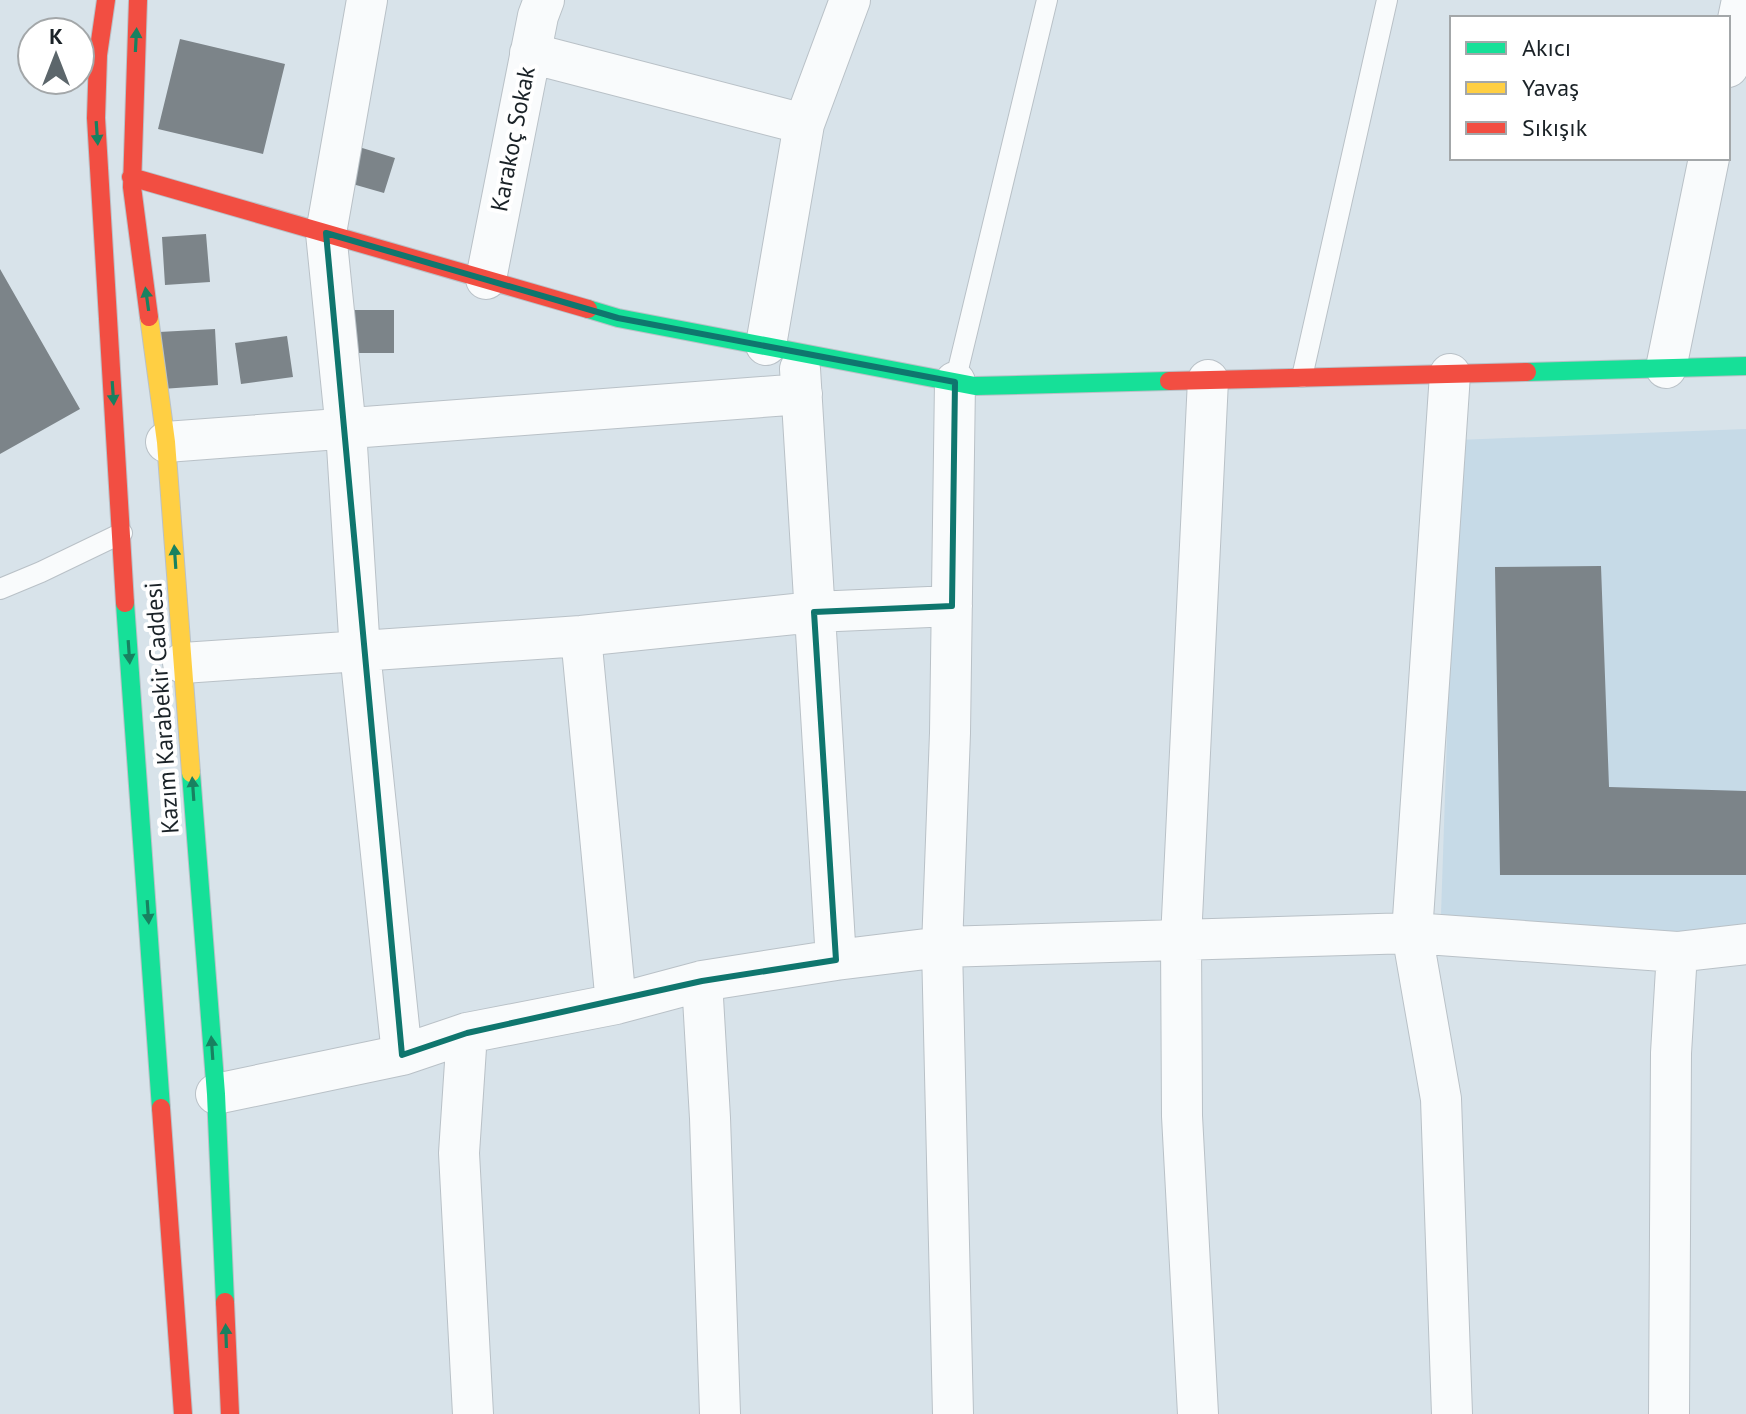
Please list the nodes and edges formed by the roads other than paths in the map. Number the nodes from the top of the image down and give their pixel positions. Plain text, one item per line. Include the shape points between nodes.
1 (106, 0) edge
2 (138, 0) edge
3 (367, 0) edge
4 (544, 0) edge
5 (850, 0) edge
6 (1047, 0) edge
7 (1387, 0) edge
8 (1742, 0) edge
9 (530, 53) junction
10 (1730, 57) edge
11 (804, 124) junction
12 (1709, 160) edge
13 (131, 177) junction
14 (326, 233) junction
15 (486, 279) junction
16 (783, 349) junction
17 (1746, 366) edge
18 (1666, 368) junction
19 (1450, 374) junction
20 (1302, 377) junction
21 (1208, 380) junction
22 (955, 382) junction
23 (802, 394) junction
24 (346, 430) junction
25 (166, 442) junction
26 (122, 533) junction
27 (0, 589) edge
28 (952, 606) junction
29 (814, 612) junction
30 (581, 636) junction
31 (360, 652) junction
32 (183, 663) junction
33 (1412, 933) junction
34 (1181, 939) junction
35 (1746, 944) edge
36 (942, 947) junction
37 (1677, 952) junction
38 (836, 960) junction
39 (702, 981) junction
40 (616, 1004) junction
41 (467, 1033) junction
42 (402, 1055) junction
43 (216, 1094) junction
44 (183, 1414) edge
45 (230, 1414) edge
46 (473, 1414) edge
47 (720, 1414) edge
48 (953, 1414) edge
49 (1198, 1414) edge
50 (1452, 1414) edge
51 (1669, 1414) edge

1 -> 26 main road, Kazım Karabekir Caddesi via 96,118
13 -> 2 main road, Kazım Karabekir Caddesi
3 - 14 street
4 - 9 street, Karakoç Sokak
5 - 11 street
6 - 22 lane
7 - 20 lane
8 - 10 street
9 - 11 street
9 - 15 street, Karakoç Sokak
11 - 16 street
12 - 18 street
13 - 14 main road
25 -> 13 main road, Kazım Karabekir Caddesi
14 - 15 main road
14 - 24 street
15 - 16 main road via 618,318
16 - 22 main road
16 - 23 street
17 - 18 main road
18 - 19 main road
19 - 20 main road
19 - 33 street
20 - 21 main road
21 - 22 main road via 975,386
21 - 34 street
22 - 28 street
23 - 24 street
23 - 29 street
24 - 25 street
24 - 31 street
32 -> 25 main road, Kazım Karabekir Caddesi
26 - 27 lane
26 -> 44 main road, Kazım Karabekir Caddesi
28 - 29 street
28 - 36 street
29 - 30 street
29 - 38 street
30 - 31 street
30 - 40 street
31 - 32 street
31 - 42 street
43 -> 32 main road, Kazım Karabekir Caddesi
33 - 34 street
33 - 37 street
33 - 50 street via 1441,1099
34 - 36 street
34 - 49 street via 1182,1116
35 - 37 street
36 - 38 street
36 - 48 street
37 - 51 street via 1671,1053
38 - 39 street
39 - 40 street
39 - 47 street
40 - 41 street
41 - 42 street
41 - 46 street via 459,1153
42 - 43 street
45 -> 43 main road, Kazım Karabekir Caddesi

